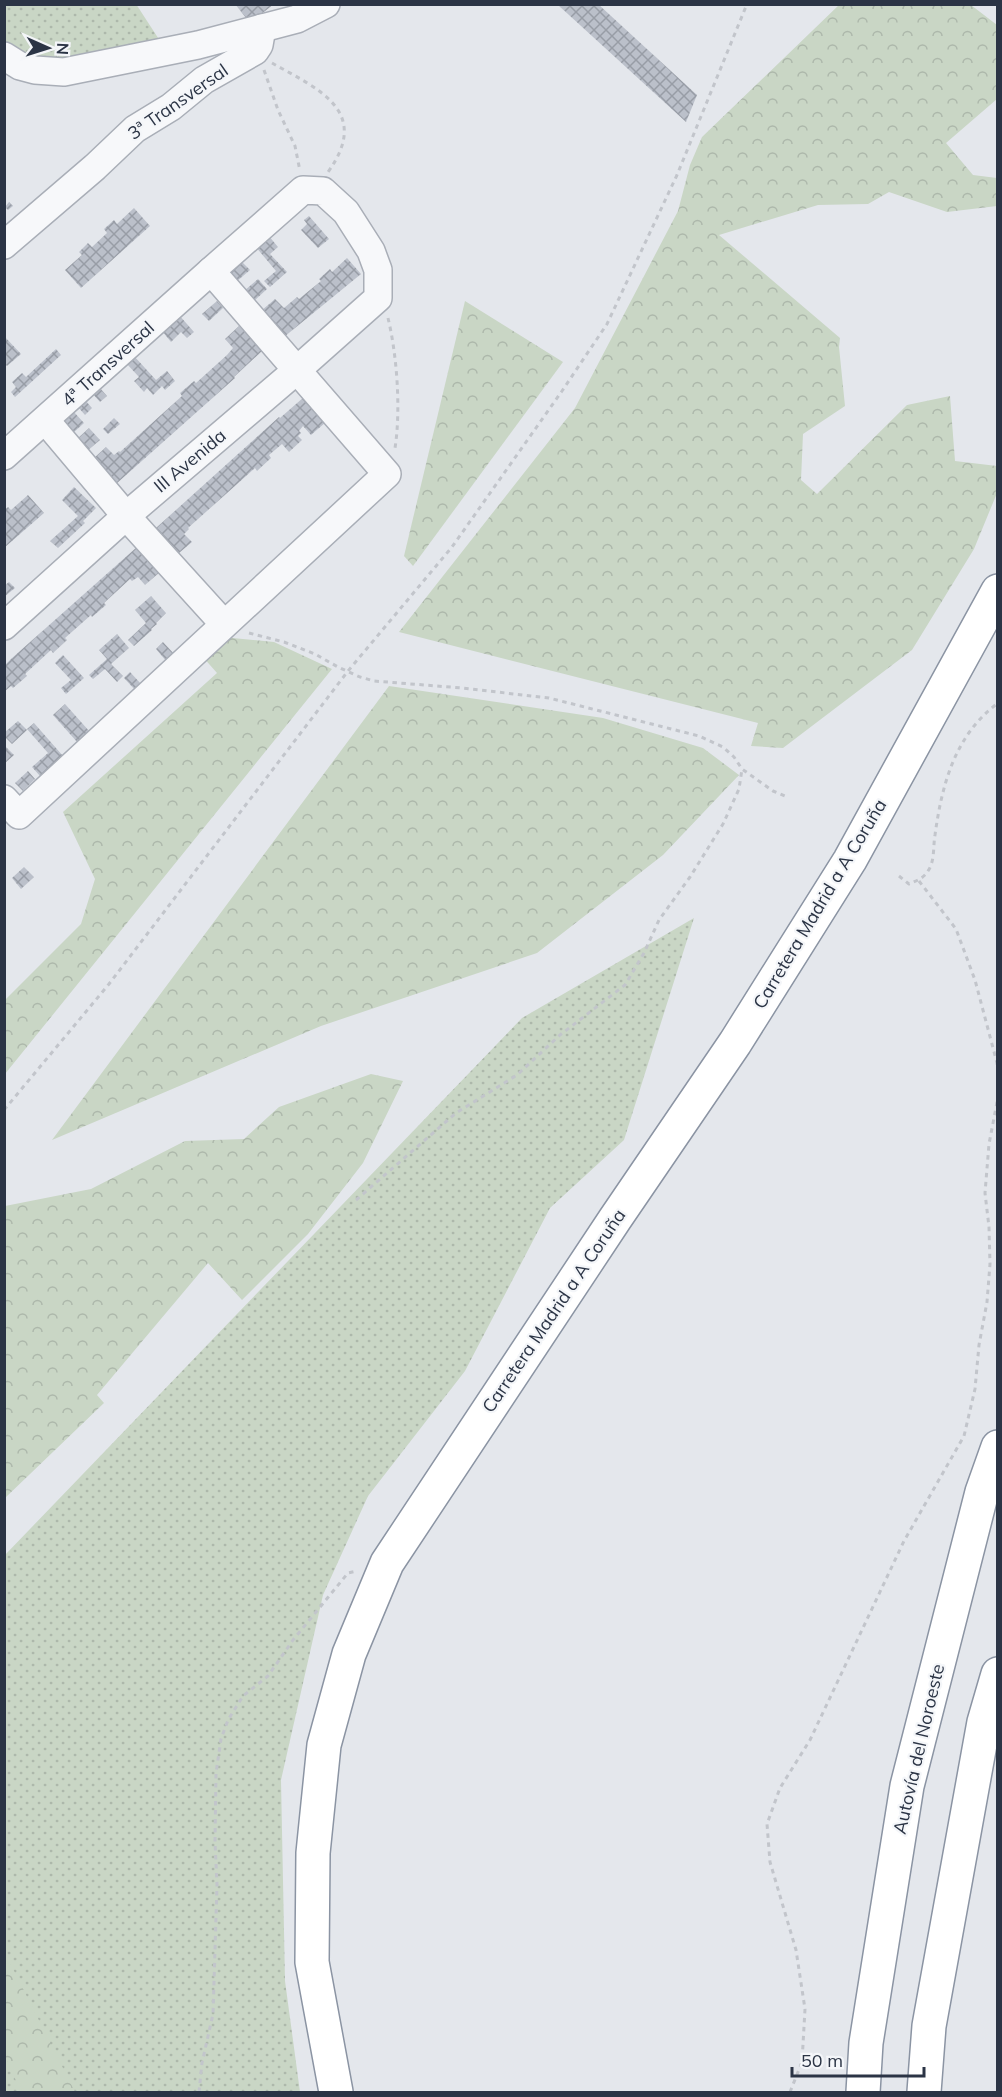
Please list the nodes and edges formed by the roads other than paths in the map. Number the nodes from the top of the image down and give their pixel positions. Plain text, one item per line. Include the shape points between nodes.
1 (318, 6) edge
2 (259, 41) junction
3 (4, 56) edge
4 (4, 245) edge
5 (211, 271) junction
6 (378, 298) joint
7 (297, 370) junction
8 (46, 421) junction
9 (4, 456) edge
10 (126, 516) junction
11 (998, 591) edge
12 (4, 626) edge
13 (222, 626) junction
14 (4, 799) edge
15 (998, 1447) edge
16 (998, 1674) edge
17 (336, 2092) edge
18 (863, 2092) edge
19 (924, 2092) edge

1 - 2 street
2 - 3 street via 198,45 64,72 35,70
2 - 4 street, 3ª Transversal via 135,129
5 - 6 street, 4ª Transversal via 309,190 322,191 345,212 371,251 378,270
5 - 7 street
5 - 8 street, 4ª Transversal
6 - 7 street, III Avenida
7 - 10 street, III Avenida
7 - 13 street via 387,474
8 - 9 street, 4ª Transversal
8 - 10 street
10 - 12 street, III Avenida
10 - 13 street
11 - 17 highway, Carretera Madrid a A Coruña via 850,860 741,1034 387,1563 349,1654 324,1746 313,1853 312,1962
13 - 14 street via 19,815
15 - 18 highway, Autovía del Noroeste via 982,1492 907,1786 866,2043
16 - 19 highway via 984,1722 929,2026

